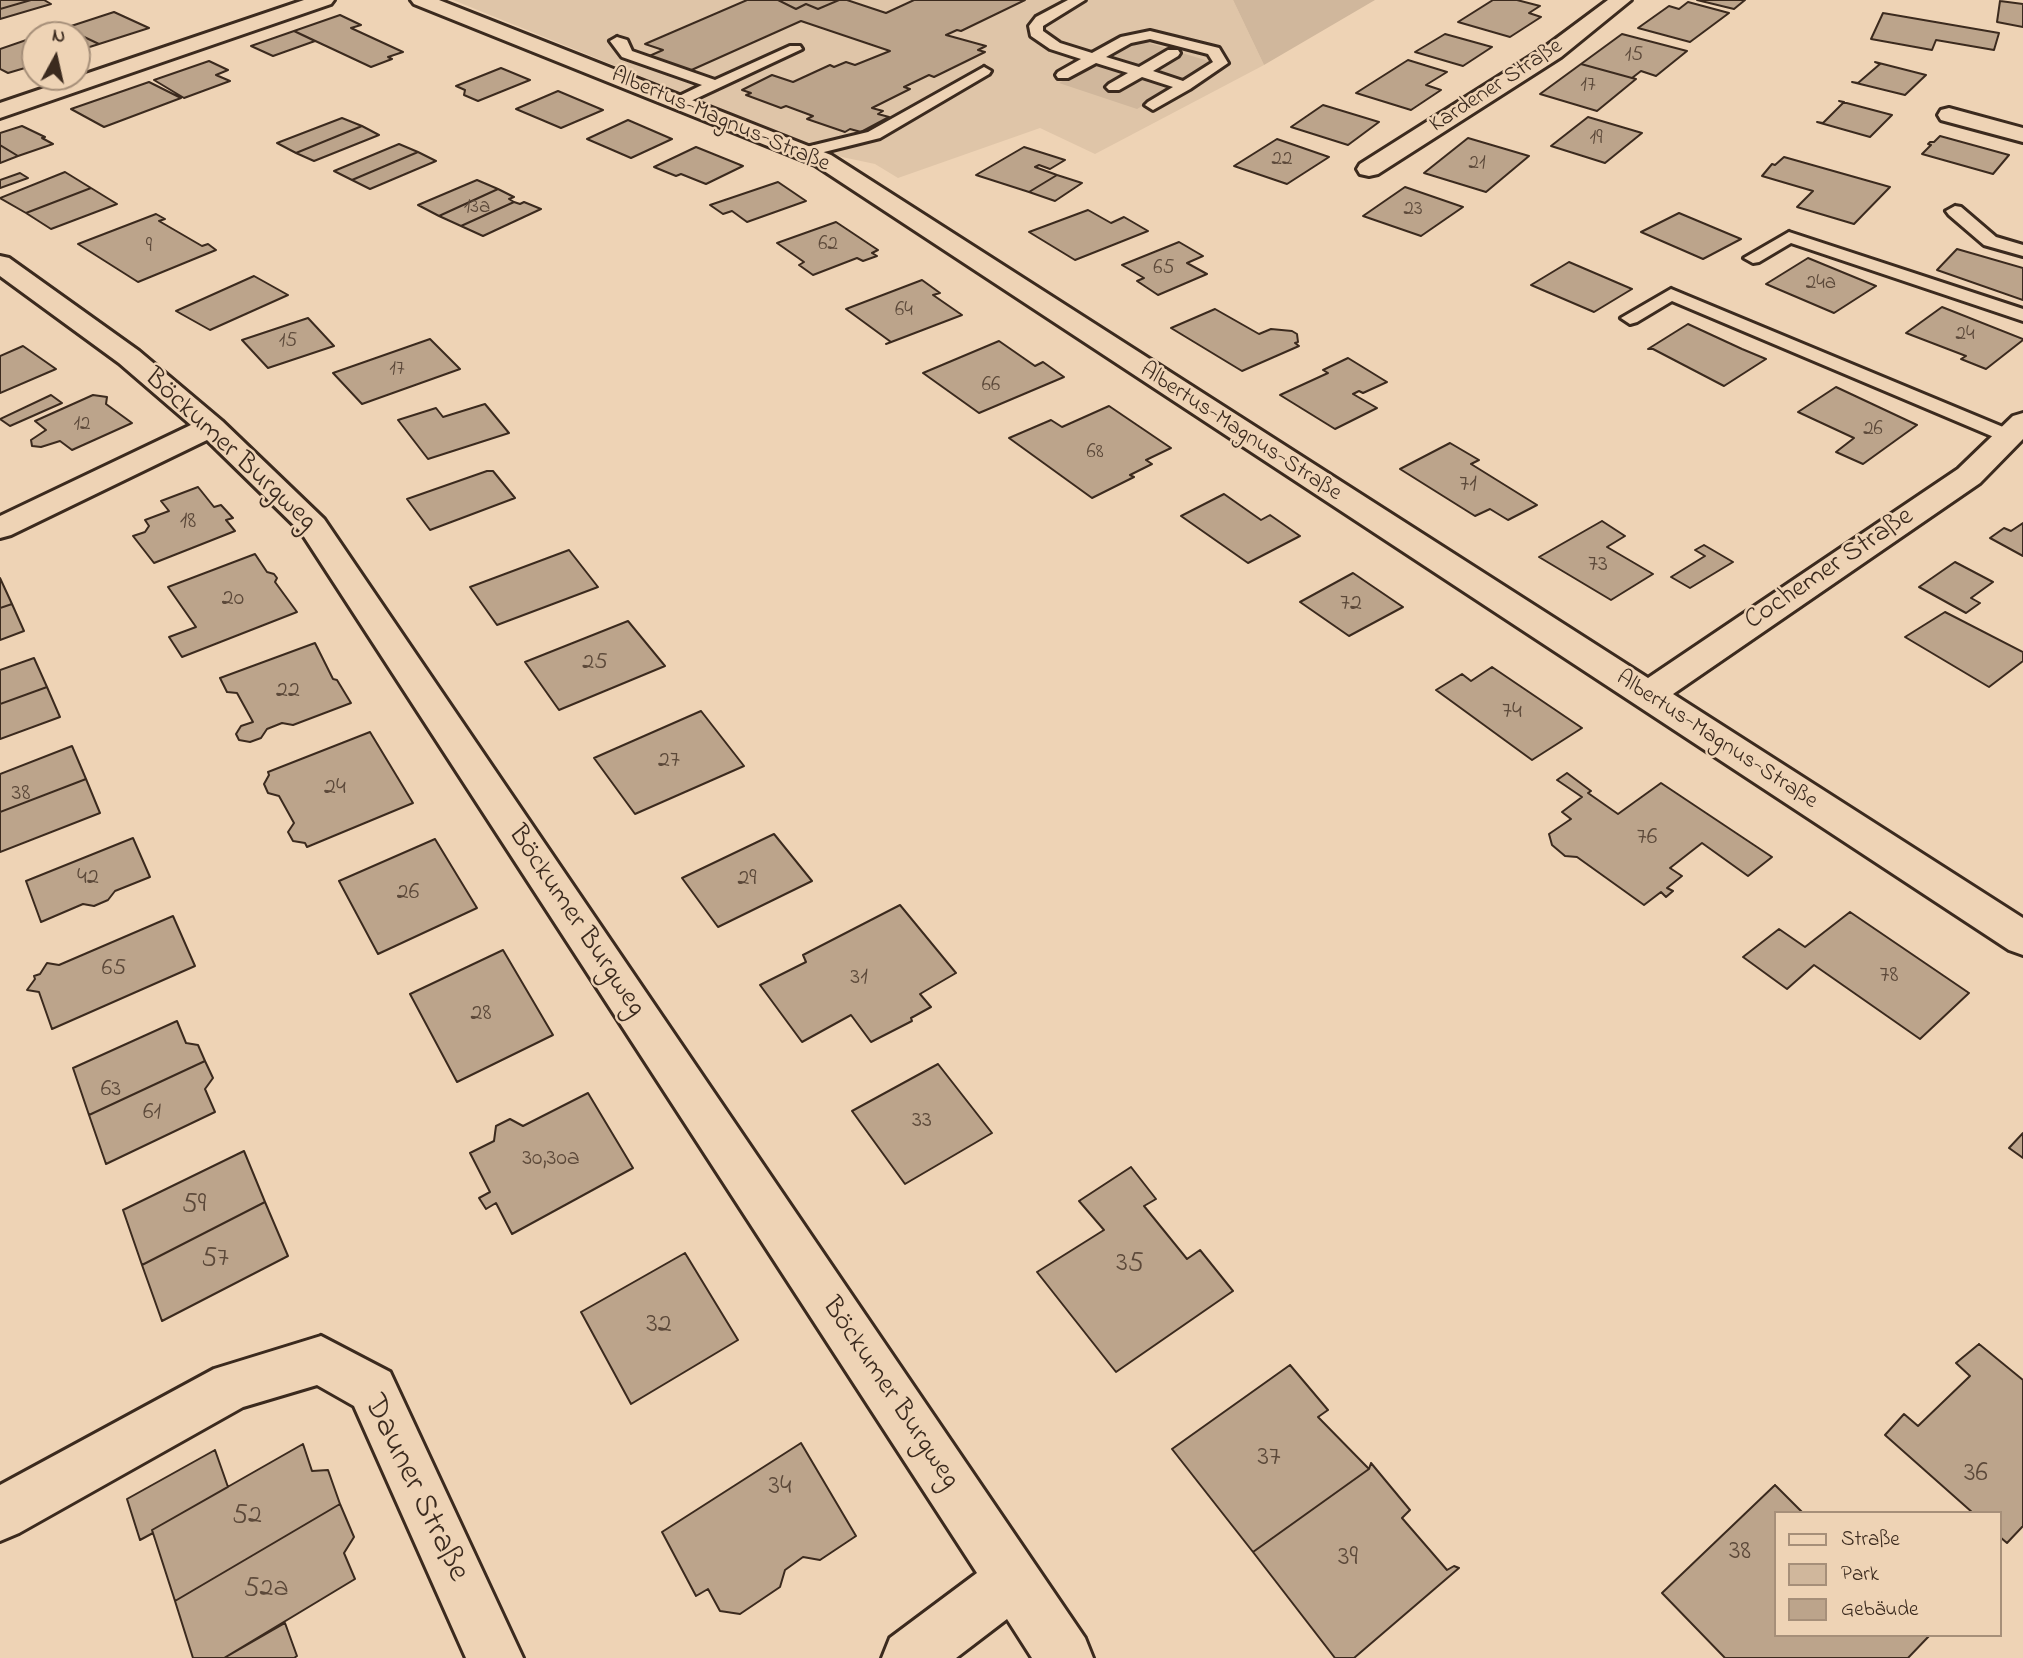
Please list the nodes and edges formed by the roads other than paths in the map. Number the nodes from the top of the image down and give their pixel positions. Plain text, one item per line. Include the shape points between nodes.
1 (324, 0) edge
2 (421, 0) edge
3 (1078, 0) edge
4 (1621, 0) edge
5 (617, 41) dead end
6 (795, 49) dead end
7 (1173, 52) dead end
8 (1094, 58) junction
9 (984, 71) dead end
10 (1141, 72) junction
11 (1063, 75) dead end
12 (716, 85) junction
13 (1185, 86) junction
14 (1114, 87) dead end
15 (678, 102) junction
16 (1153, 105) dead end
17 (0, 111) edge
18 (1949, 115) dead end
19 (2023, 135) edge
20 (804, 152) junction
21 (1370, 169) dead end
22 (1955, 211) dead end
23 (2023, 251) edge
24 (1753, 258) dead end
25 (0, 264) edge
26 (2023, 315) edge
27 (1630, 318) dead end
28 (211, 427) junction
29 (2015, 429) edge
30 (0, 528) edge
31 (1646, 696) junction
32 (2023, 939) edge
33 (0, 1514) edge
34 (1012, 1581) junction
35 (495, 1658) edge
36 (910, 1658) edge
37 (1065, 1658) edge

1 - 17 street
2 - 15 street, Albertus-Magnus-Straße
3 - 8 lane via 1041,20 1036,33 1055,46
4 - 21 street, Kardener Straße via 1553,52
5 - 12 lane via 627,54
6 - 12 lane
7 - 10 lane
8 - 10 lane
8 - 11 lane
8 - 13 lane via 1126,40 1150,35 1214,51 1221,58 1222,63
9 - 20 lane via 874,135
10 - 13 lane
10 - 14 lane
12 - 15 lane
13 - 16 lane
15 - 20 street, Albertus-Magnus-Straße
18 - 19 street
20 - 31 street, Albertus-Magnus-Straße via 823,160
22 - 23 lane via 1990,241
24 - 26 lane via 1789,237
25 - 28 street, Böckumer Burgweg via 129,357
27 - 29 lane, Cochemer Straße via 1671,294
28 - 30 street
28 - 34 street, Böckumer Burgweg via 313,526
29 - 31 street, Cochemer Straße via 1969,476
31 - 32 street, Albertus-Magnus-Straße
33 - 35 street, Dauner Straße via 232,1386 321,1360 372,1389
34 - 36 street
34 - 37 street, Böckumer Burgweg

